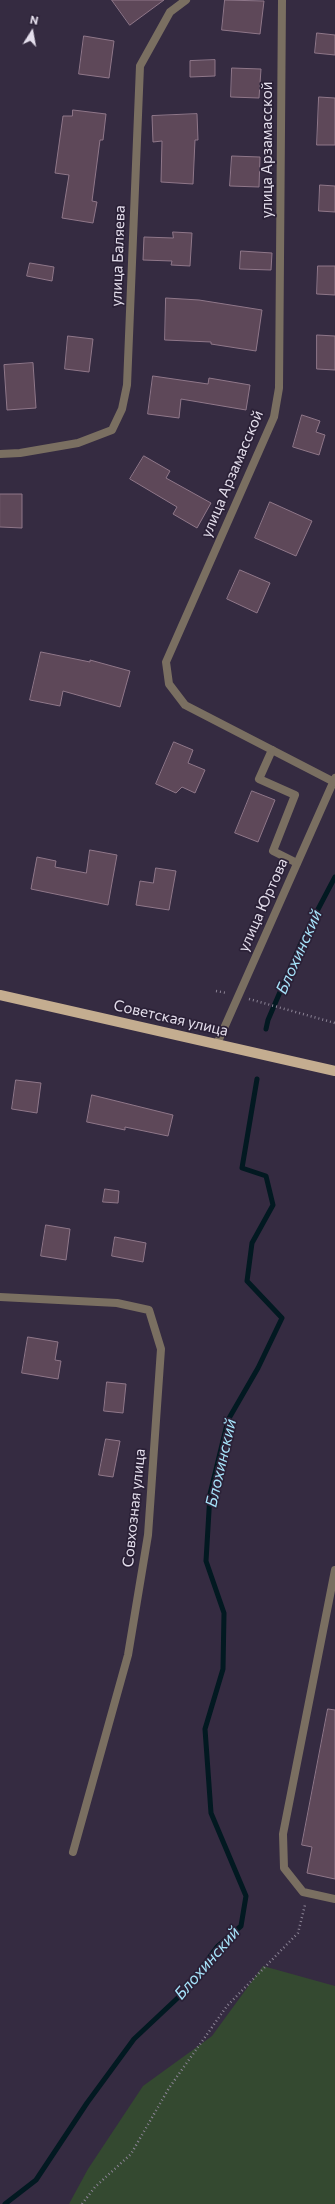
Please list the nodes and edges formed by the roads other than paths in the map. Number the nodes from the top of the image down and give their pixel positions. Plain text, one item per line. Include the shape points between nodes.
1 (186, 0) edge
2 (282, 0) edge
3 (0, 454) edge
4 (272, 750) junction
5 (334, 780) edge
6 (296, 863) junction
7 (0, 995) edge
8 (217, 1044) junction
9 (335, 1071) edge
10 (0, 1297) edge
11 (335, 1570) edge
12 (73, 1852) dead end
13 (335, 1898) edge

1 - 3 street, улица Баляева via 170,12 140,66 127,385 122,409 112,430 78,443
2 - 4 street, улица Арзамасской via 279,388 274,417 166,662 169,684 185,705
4 - 5 street, улица Арзамасской
4 - 6 street via 260,779 295,795 273,851
5 - 6 street, улица Юртова
6 - 8 street, улица Юртова
7 - 8 main road, Советская улица
8 - 9 main road, Советская улица
10 - 12 street, Совхозная улица via 117,1303 149,1310 161,1349 148,1535 128,1656
11 - 13 street via 283,1834 284,1868 303,1892

